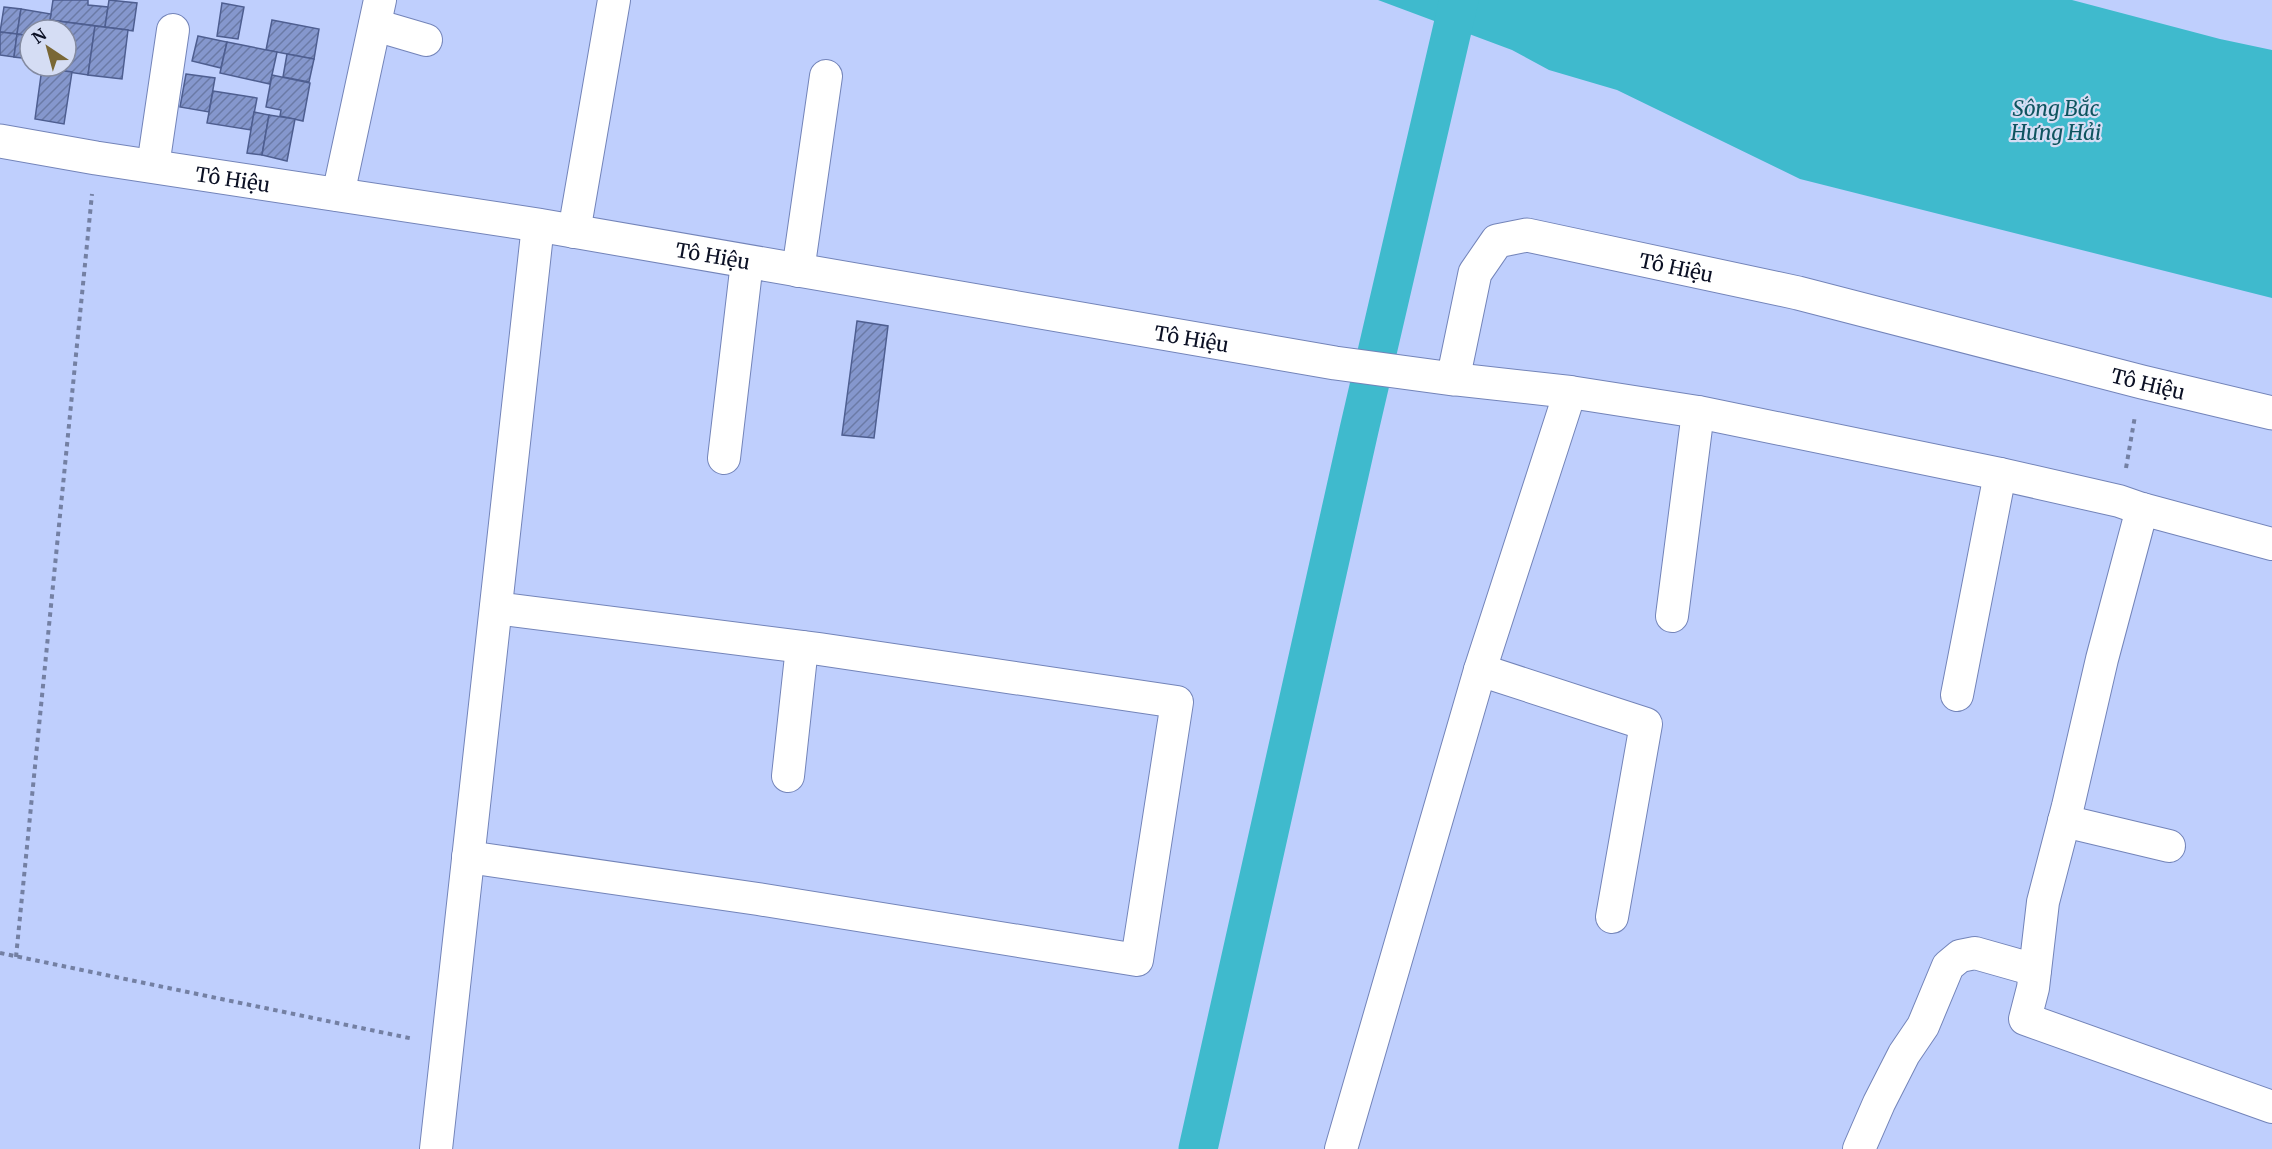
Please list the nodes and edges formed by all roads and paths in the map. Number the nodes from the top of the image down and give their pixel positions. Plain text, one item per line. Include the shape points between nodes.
1 (614, 0) edge
2 (378, 12) edge
3 (172, 30) dead end
4 (426, 40) dead end
5 (826, 76) dead end
6 (0, 141) edge
7 (96, 158) junction
8 (153, 166) junction
9 (338, 195) junction
10 (538, 225) junction
11 (574, 232) junction
12 (747, 262) junction
13 (798, 271) junction
14 (1438, 377) junction
15 (2142, 382) junction
16 (1570, 392) junction
17 (1698, 411) junction
18 (2272, 413) edge
19 (724, 458) dead end
20 (2000, 474) junction
21 (2130, 505) junction
22 (2272, 544) edge
23 (496, 608) junction
24 (1672, 616) dead end
25 (802, 647) junction
26 (1480, 669) junction
27 (1957, 695) dead end
28 (788, 776) dead end
29 (2064, 821) junction
30 (2169, 846) dead end
31 (468, 857) junction
32 (1612, 916) dead end
33 (0, 953) edge
34 (16, 957) junction
35 (2035, 970) junction
36 (447, 1046) junction
37 (2272, 1107) edge
38 (436, 1149) edge
39 (1341, 1149) edge
40 (1859, 1149) edge

1 - 11 street
2 - 4 street
2 - 9 street
3 - 8 street
5 - 13 street
6 - 7 main road, Tô Hiệu
7 - 8 main road, Tô Hiệu
7 - 34 path
8 - 9 main road, Tô Hiệu
9 - 10 main road, Tô Hiệu
10 - 11 main road, Tô Hiệu
10 - 23 street
11 - 12 main road, Tô Hiệu
12 - 13 main road, Tô Hiệu
12 - 19 street
13 - 14 main road, Tô Hiệu via 1335,363
14 - 15 main road, Tô Hiệu via 1474,273 1497,241 1527,236 1798,293
14 - 16 street
15 - 18 main road, Tô Hiệu
15 - 21 path
16 - 17 street
16 - 26 street
17 - 20 street
17 - 24 street
20 - 21 street
20 - 27 street
21 - 22 street
21 - 29 street via 2102,659
23 - 25 street
23 - 31 street
25 - 28 street
25 - 31 street via 1177,702 1137,960
26 - 32 street via 1646,724
26 - 39 street
29 - 30 street
29 - 35 street via 2043,902
31 - 36 street
33 - 34 path
34 - 36 path
35 - 37 street via 2025,1018
35 - 40 street via 1975,953 1948,966 1923,1026 1904,1054
36 - 38 street

